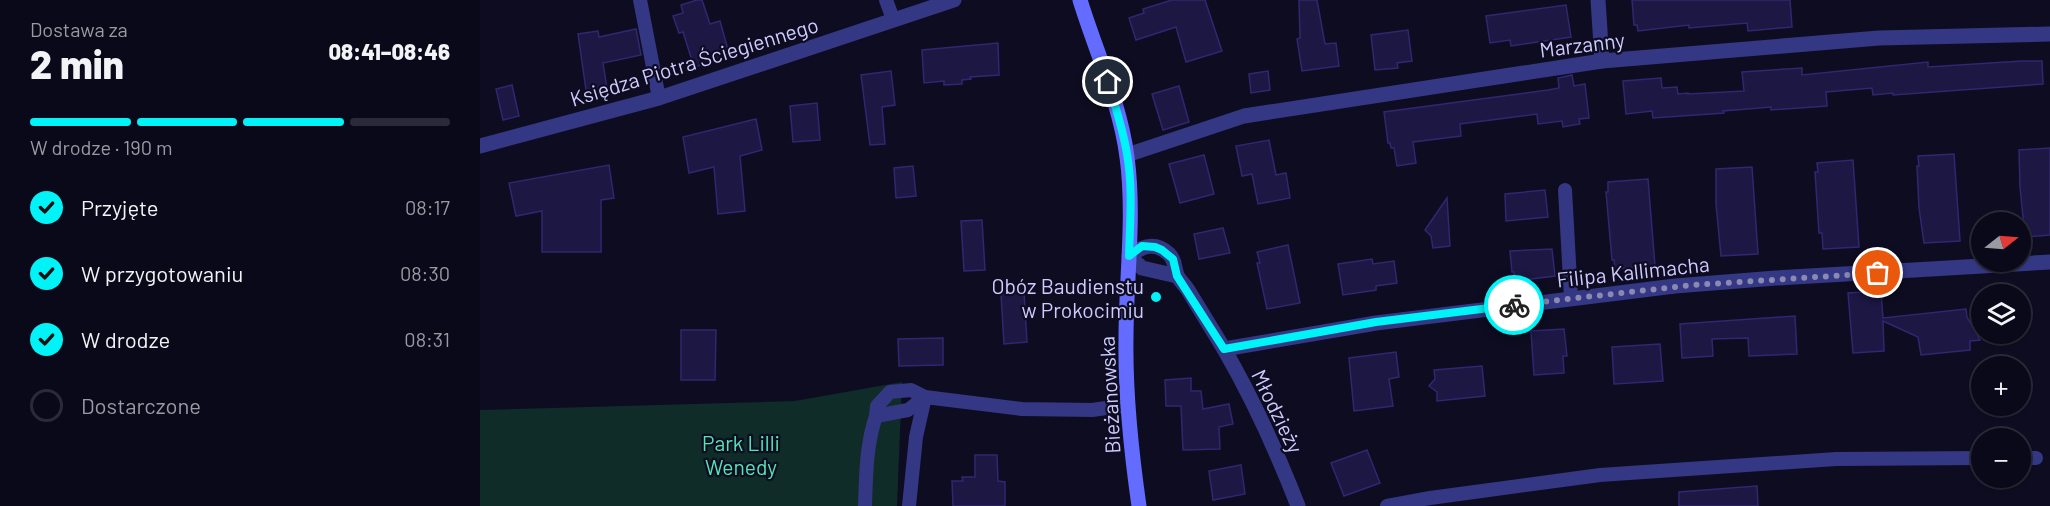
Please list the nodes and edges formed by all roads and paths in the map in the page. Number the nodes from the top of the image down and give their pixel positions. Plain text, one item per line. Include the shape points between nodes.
1 (640, 0) edge
2 (886, 0) edge
3 (954, 0) edge
4 (1080, 0) edge
5 (1598, 0) edge
6 (893, 19) junction
7 (2050, 34) edge
8 (1602, 61) junction
9 (659, 98) junction
10 (480, 146) edge
11 (1127, 155) junction
12 (1565, 190) dead end
13 (1129, 256) junction
14 (2050, 262) edge
15 (1177, 276) junction
16 (1571, 298) junction
17 (1224, 349) junction
18 (925, 397) junction
19 (1128, 405) junction
20 (876, 416) junction
21 (1971, 458) edge
22 (2031, 458) edge
23 (2036, 458) dead end
24 (866, 506) edge
25 (909, 506) edge
26 (1139, 506) edge
27 (1298, 506) edge
28 (1387, 506) edge

1 - 9 lane
2 - 6 lane
3 - 6 street, Księdza Piotra Ściegiennego
4 - 11 street, Bieżanowska via 1120,120
5 - 8 street
6 - 9 street, Księdza Piotra Ściegiennego
7 - 8 street, Marzanny via 1879,38
8 - 11 street, Marzanny via 1244,116
9 - 10 street, Księdza Piotra Ściegiennego
11 - 13 street, Bieżanowska via 1131,199
12 - 16 lane
13 - 15 street via 1142,268
13 - 15 street, Młodzieży via 1142,246 1155,247 1173,259
13 - 19 street, Bieżanowska
14 - 16 street, Filipa Kallimacha via 1729,281
15 - 17 street, Młodzieży
16 - 17 street, Filipa Kallimacha via 1376,322
17 - 27 street, Młodzieży via 1275,446
18 - 19 lane via 1022,409 1092,410
18 - 20 lane via 908,410
18 - 20 lane via 911,390 890,392 877,406
18 - 25 lane via 916,437
19 - 26 street, Bieżanowska
20 - 24 lane via 867,458
21 - 28 lane via 1836,459 1600,475
22 - 23 lane

